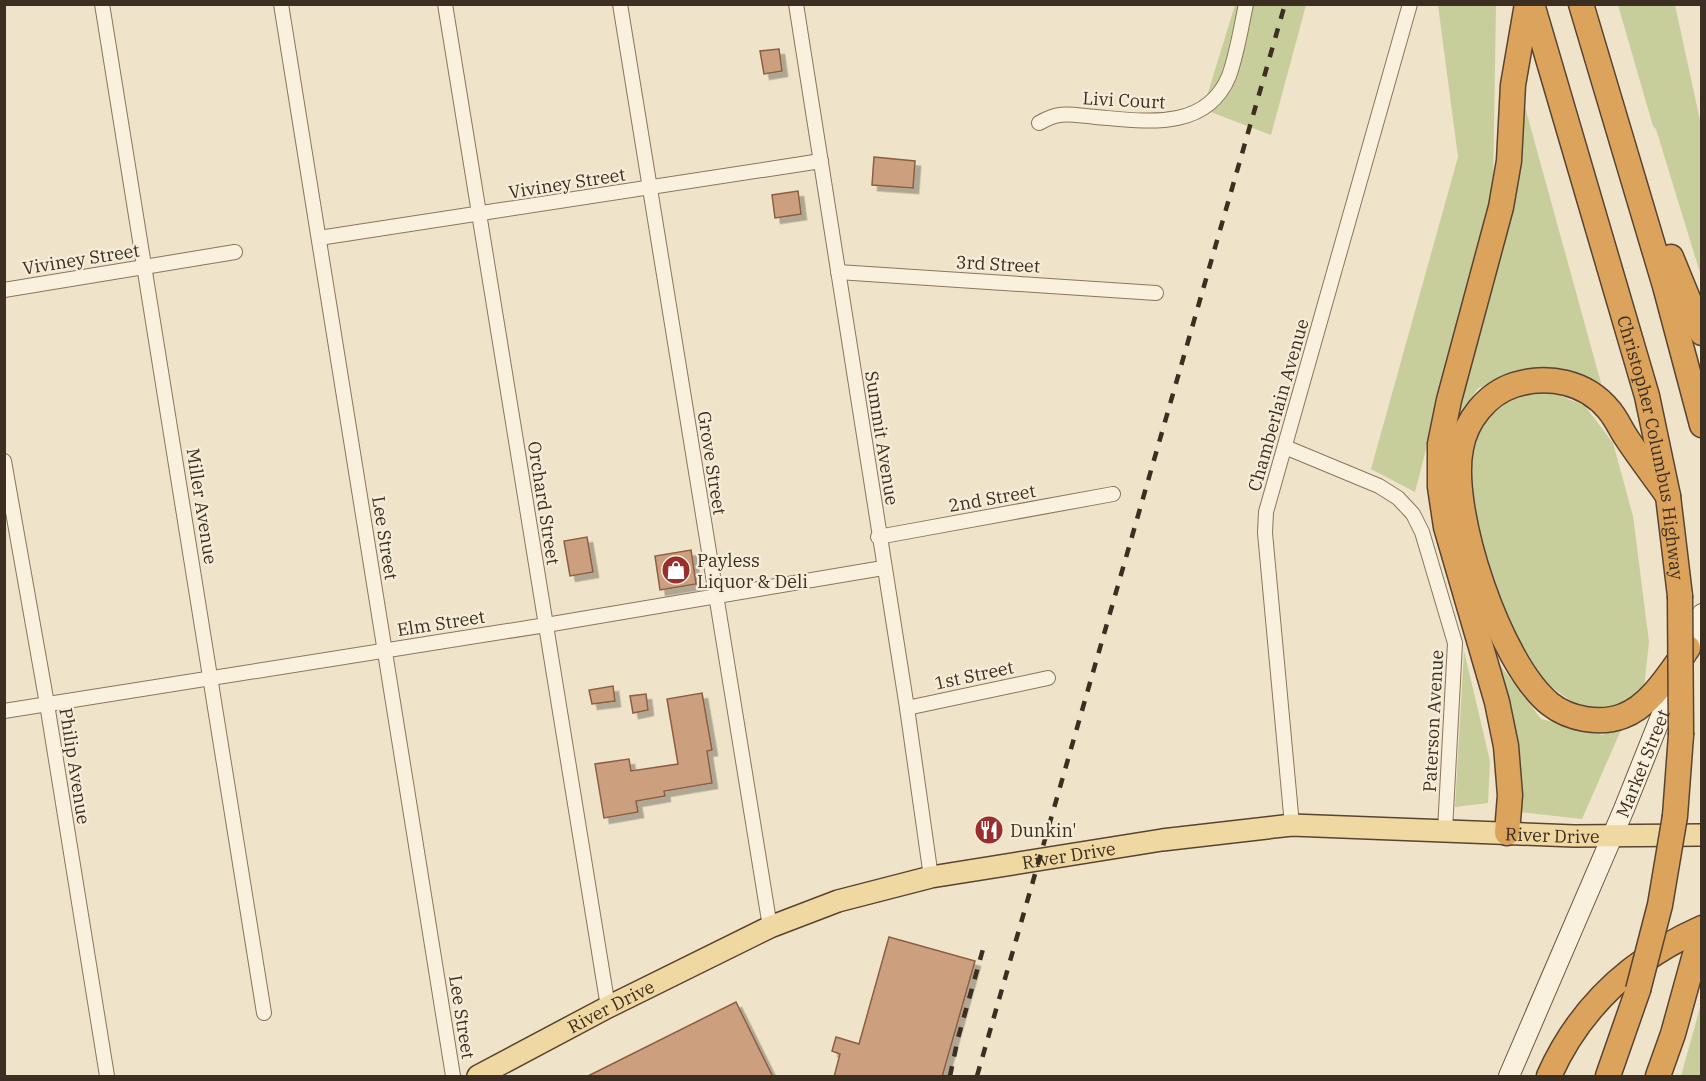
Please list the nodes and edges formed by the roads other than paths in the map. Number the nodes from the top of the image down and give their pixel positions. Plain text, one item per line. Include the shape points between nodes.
1 (102, 4) edge
2 (280, 4) edge
3 (445, 4) edge
4 (620, 4) edge
5 (796, 4) edge
6 (1246, 4) edge
7 (1410, 4) edge
8 (1527, 4) edge
9 (1532, 4) edge
10 (1581, 4) edge
11 (1039, 123) dead end
12 (1616, 124) junction
13 (821, 161) junction
14 (649, 189) junction
15 (480, 216) junction
16 (319, 238) junction
17 (235, 252) dead end
18 (147, 267) junction
19 (838, 272) junction
20 (4, 290) edge
21 (1156, 293) dead end
22 (1701, 333) edge
23 (1701, 426) edge
24 (1285, 447) junction
25 (4, 461) edge
26 (1113, 494) dead end
27 (1668, 496) junction
28 (878, 537) junction
29 (883, 568) junction
30 (716, 597) junction
31 (1701, 614) edge
32 (546, 625) junction
33 (1688, 648) junction
34 (385, 650) junction
35 (210, 677) junction
36 (1048, 678) dead end
37 (47, 704) junction
38 (907, 708) junction
39 (4, 711) edge
40 (1292, 825) junction
41 (1444, 830) junction
42 (1508, 833) junction
43 (1612, 836) junction
44 (1701, 836) edge
45 (931, 877) junction
46 (770, 927) junction
47 (1700, 936) edge
48 (608, 1007) junction
49 (264, 1013) dead end
50 (107, 1077) edge
51 (453, 1077) edge
52 (478, 1077) edge
53 (1509, 1077) edge
54 (1549, 1077) edge
55 (1608, 1077) edge
56 (1658, 1077) edge

1 - 18 street, Miller Avenue
2 - 16 street, Lee Street
3 - 15 street, Orchard Street
4 - 14 street, Grove Street
5 - 13 street, Summit Avenue
6 - 11 street, Livi Court via 1229,75 1206,106 1176,120 1159,122 1054,114
7 - 24 street, Chamberlain Avenue
8 - 42 highway via 1513,85 1509,161 1501,207 1440,444 1440,487 1446,527 1506,746
9 - 27 highway, Christopher Columbus Highway via 1647,396
10 - 12 highway
12 - 22 highway
12 - 23 highway via 1680,338
13 - 14 street, Viviney Street
13 - 19 street, Summit Avenue
14 - 15 street, Viviney Street
14 - 30 street, Grove Street
15 - 16 street, Viviney Street
15 - 32 street, Orchard Street
16 - 34 street, Lee Street
17 - 18 street, Viviney Street
18 - 20 street, Viviney Street
18 - 35 street, Miller Avenue
19 - 21 street, 3rd Street
19 - 28 street, Summit Avenue
24 - 40 street, Chamberlain Avenue via 1266,512 1264,533
24 - 41 street, Paterson Avenue via 1379,486 1406,506 1422,532 1455,643
25 - 37 street, Philip Avenue
26 - 28 street, 2nd Street
27 - 33 highway via 1610,410 1589,392 1563,382 1536,380 1497,394 1470,423 1461,448 1460,494 1465,526 1484,588 1514,654 1544,699 1582,719 1626,716 1665,678
27 - 55 highway, Christopher Columbus Highway, bridge via 1680,596 1682,735 1675,816 1660,905 1638,990
28 - 29 street, Summit Avenue
29 - 30 street, Elm Street
29 - 38 street, Summit Avenue
30 - 32 street, Elm Street
30 - 46 street, Grove Street
31 - 33 main road, Market Street
32 - 34 street, Elm Street
32 - 48 street, Orchard Street
33 - 43 main road, Market Street
34 - 35 street, Elm Street
34 - 51 street, Lee Street
35 - 37 street, Elm Street
35 - 49 street, Miller Avenue
36 - 38 street, 1st Street
37 - 39 street, Elm Street
37 - 50 street, Philip Avenue
38 - 45 street, Summit Avenue
40 - 41 main road, River Drive
40 - 45 main road, River Drive via 1162,840
41 - 42 main road, River Drive
42 - 43 main road, River Drive
43 - 44 main road, River Drive
43 - 53 main road, Market Street
45 - 46 main road, River Drive via 838,901
46 - 48 main road, River Drive
47 - 54 highway via 1670,942 1603,992 1578,1024
47 - 56 highway
48 - 52 main road, River Drive

